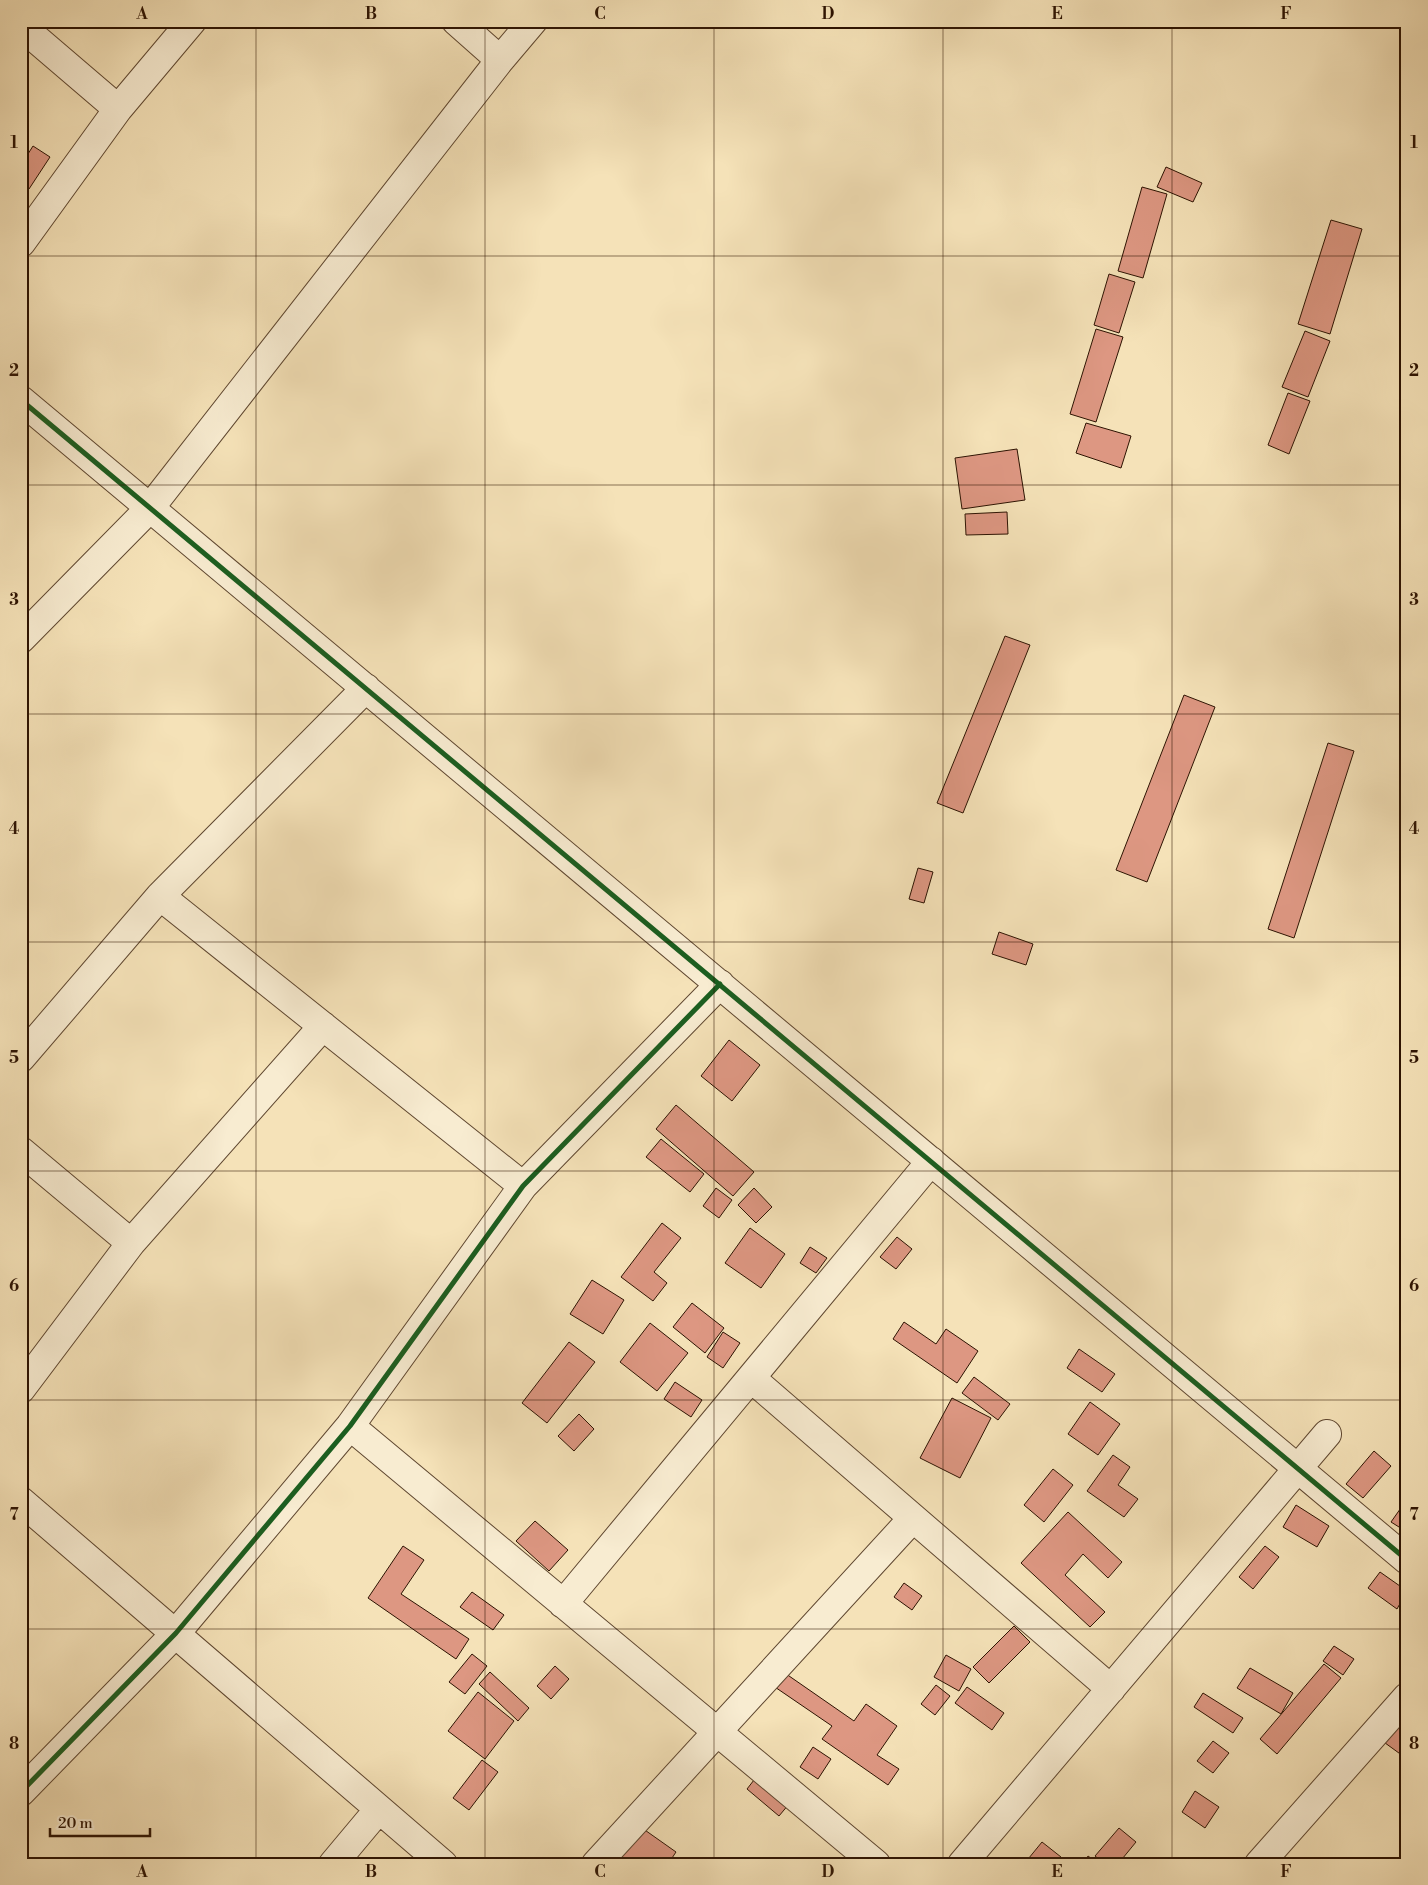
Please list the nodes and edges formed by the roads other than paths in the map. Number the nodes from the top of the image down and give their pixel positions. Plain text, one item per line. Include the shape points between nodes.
1 (192, 21) edge
2 (456, 21) edge
3 (533, 21) edge
4 (21, 26) edge
5 (500, 60) junction
6 (118, 110) junction
7 (21, 244) edge
8 (21, 400) edge
9 (150, 508) junction
10 (21, 639) edge
11 (366, 688) junction
12 (160, 896) junction
13 (720, 984) junction
14 (323, 1026) junction
15 (21, 1058) edge
16 (21, 1152) edge
17 (931, 1161) junction
18 (523, 1186) junction
19 (132, 1243) junction
20 (751, 1378) junction
21 (21, 1389) edge
22 (350, 1426) junction
23 (1327, 1434) dead end
24 (1298, 1468) junction
25 (21, 1501) edge
26 (913, 1518) junction
27 (1407, 1560) edge
28 (563, 1604) junction
29 (176, 1634) junction
30 (1111, 1689) junction
31 (1407, 1697) edge
32 (717, 1732) junction
33 (21, 1792) edge
34 (380, 1809) junction
35 (334, 1864) edge
36 (443, 1864) edge
37 (596, 1864) edge
38 (876, 1864) edge
39 (962, 1864) edge
40 (1259, 1864) edge

1 - 6 street
2 - 5 street
3 - 5 street
4 - 6 street
5 - 9 street
6 - 7 street
8 - 9 street
9 - 10 street
9 - 11 street
11 - 12 street
11 - 13 street
12 - 14 street
12 - 15 street
13 - 17 street
13 - 18 street
14 - 18 street
14 - 19 street
16 - 19 street
17 - 20 street
17 - 24 street
18 - 22 street
19 - 21 street
20 - 26 street
20 - 28 street
22 - 28 street
22 - 29 street
23 - 24 street
24 - 27 street
24 - 30 street
25 - 29 street
26 - 30 street
26 - 32 street
28 - 32 street
29 - 33 street
29 - 34 street
30 - 39 street
31 - 40 street
32 - 37 street
32 - 38 street
34 - 35 street
34 - 36 street

